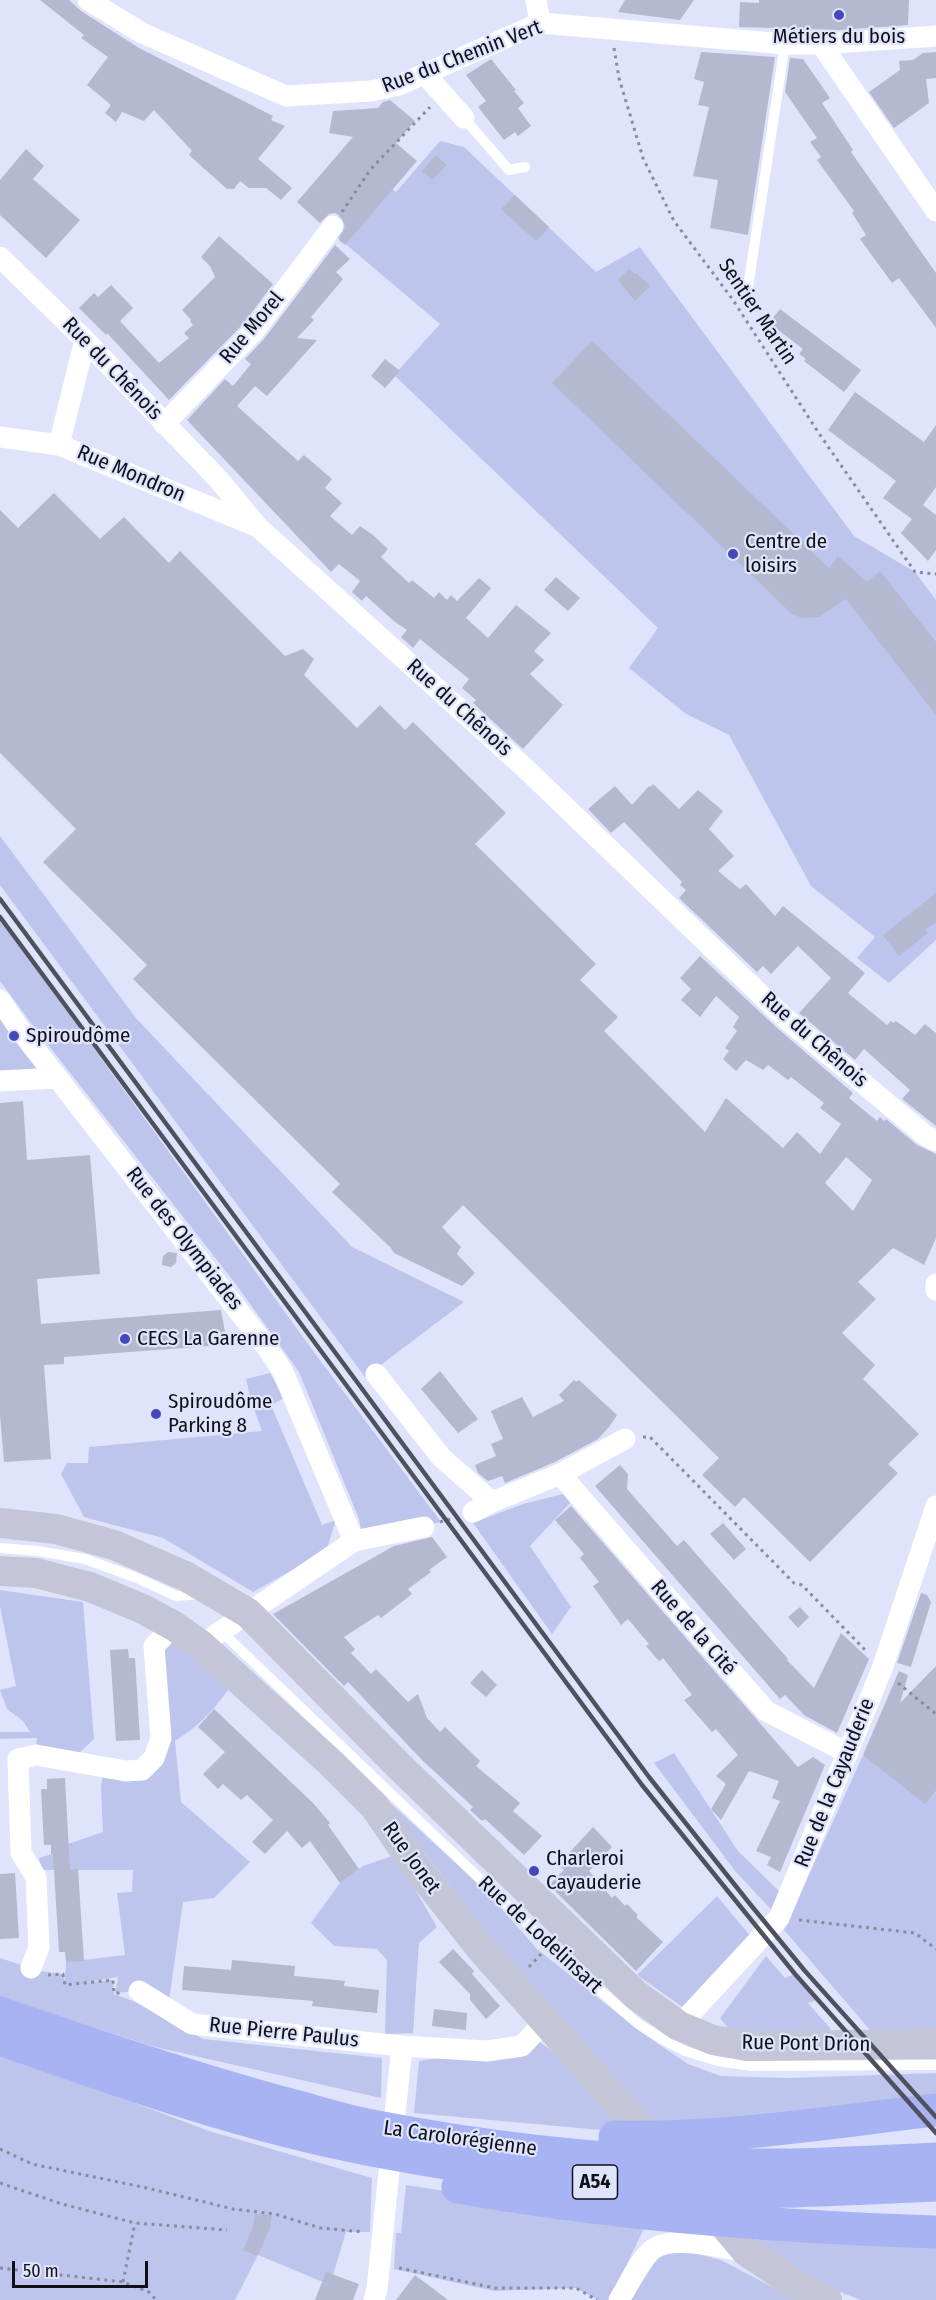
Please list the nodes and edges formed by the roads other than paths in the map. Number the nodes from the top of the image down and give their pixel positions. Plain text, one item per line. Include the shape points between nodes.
1 (88, 0) edge
2 (536, 0) edge
3 (540, 23) junction
4 (936, 36) edge
5 (785, 44) junction
6 (821, 44) junction
7 (425, 74) junction
8 (464, 118) joint
9 (525, 167) dead end
10 (936, 211) edge
11 (333, 226) road end
12 (0, 257) edge
13 (748, 287) dead end
14 (85, 340) junction
15 (164, 424) junction
16 (0, 437) edge
17 (59, 445) junction
18 (258, 527) junction
19 (0, 1000) edge
20 (10, 1031) edge
21 (58, 1078) junction
22 (0, 1081) edge
23 (936, 1141) edge
24 (936, 1284) edge
25 (936, 1290) edge
26 (376, 1374) dead end
27 (625, 1439) road end
28 (560, 1474) junction
29 (936, 1506) edge
30 (0, 1523) edge
31 (424, 1527) road end
32 (354, 1541) junction
33 (0, 1548) edge
34 (0, 1571) edge
35 (214, 1593) junction
36 (248, 1612) junction
37 (174, 1626) junction
38 (212, 1638) junction
39 (849, 1753) junction
40 (31, 1968) road end
41 (139, 1991) road end
42 (0, 2013) edge
43 (545, 2021) junction
44 (679, 2026) junction
45 (0, 2039) edge
46 (936, 2044) edge
47 (402, 2046) junction
48 (936, 2065) edge
49 (936, 2110) edge
50 (259, 2123) junction
51 (466, 2143) junction
52 (936, 2159) edge
53 (936, 2185) edge
54 (936, 2232) edge
55 (741, 2244) junction
56 (374, 2300) edge
57 (619, 2300) edge
58 (827, 2300) edge

1 - 7 street, Rue du Chemin Vert via 142,33 286,96 371,92
2 - 3 street
3 - 5 street, Rue du Chemin Vert
3 - 7 street, Rue du Chemin Vert
4 - 6 street, Rue du Chemin Vert
5 - 6 street, Rue du Chemin Vert
5 - 13 lane
6 - 10 street
7 - 8 street
8 - 9 lane via 509,170
11 - 15 street, Rue Morel via 254,331
12 - 14 street, Rue du Chênois
14 - 15 street, Rue du Chênois
14 - 17 street
15 - 18 street, Rue du Chênois
16 - 17 street, Rue Mondron
17 - 18 street, Rue Mondron
18 - 23 street, Rue du Chênois via 526,769 785,1018
19 - 20 street, Rue des Olympiades
20 - 21 street, Rue des Olympiades
21 - 22 street
21 - 32 street, Rue des Olympiades via 228,1294 278,1364
24 - 25 street
26 - 28 street via 482,1507
27 - 28 street
28 - 39 street, Rue de la Cité via 766,1711
29 - 39 street, Rue de la Cayauderie via 882,1669
30 - 35 street, Rue de Lodelinsart via 56,1529 114,1545
31 - 32 street
32 - 36 street
33 - 35 lane via 85,1559 176,1596
34 - 37 street, Rue Jonet via 36,1573 90,1587
35 - 36 street, Rue de Lodelinsart
36 - 38 street
36 - 44 street, Rue de Lodelinsart via 399,1766 636,1995
37 - 38 street, Rue Jonet
37 - 40 street via 154,1646 161,1738 154,1758 142,1770 126,1771 36,1755 18,1759 21,1853 36,1877 39,1947
38 - 43 street, Rue Jonet via 375,1807 482,1950
38 - 48 lane, Rue de Lodelinsart via 550,1946 637,2023 662,2039 718,2061 752,2066
39 - 44 street, Rue de la Cayauderie via 779,1918
41 - 47 street, Rue Pierre Paulus via 192,2024
42 - 51 highway, La Carolorégienne / A54 via 266,2098 374,2127
43 - 47 street via 522,2046 487,2051
43 - 55 street, Rue Jonet
44 - 46 street, Rue Pont Drion via 713,2040 747,2046
45 - 50 highway, La Carolorégienne / A54 via 119,2081
47 - 56 street
49 - 51 highway via 660,2138 543,2136
50 - 53 highway, La Carolorégienne / A54 via 381,2152 608,2184 708,2190
50 - 54 highway via 301,2153 528,2199 659,2215
51 - 52 highway, La Carolorégienne / A54 via 708,2164
55 - 57 street, Rue Jonet via 676,2241 654,2248
55 - 58 street, Rue Jonet via 795,2284

